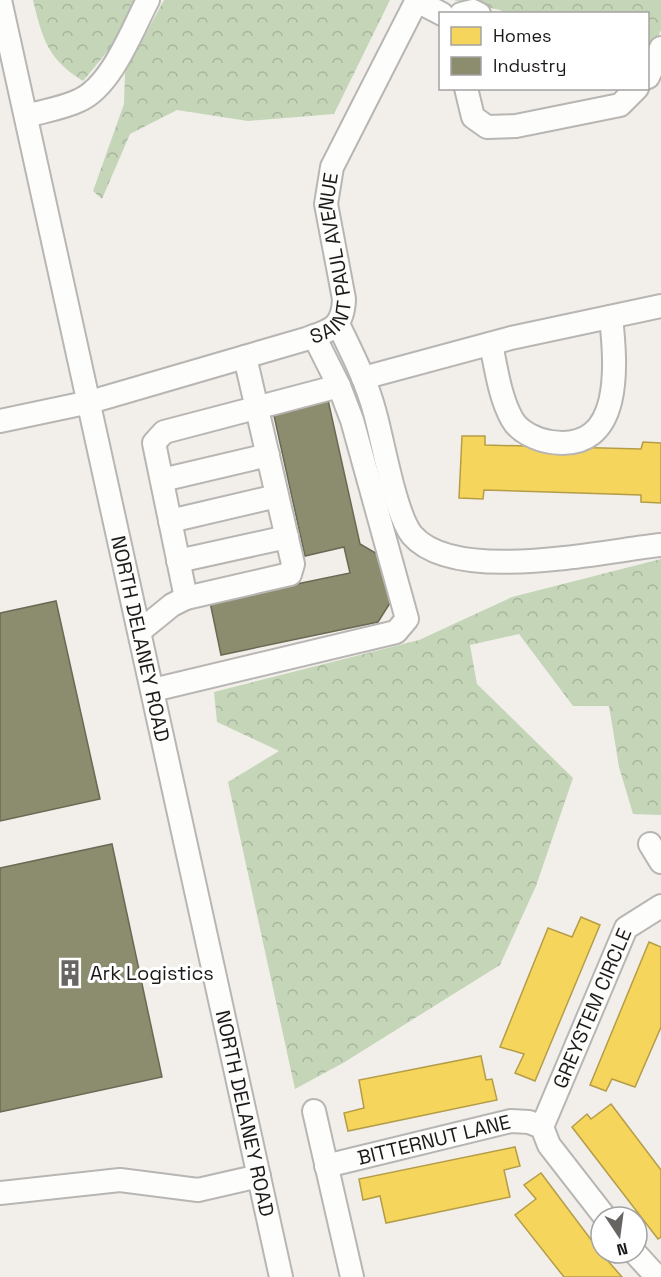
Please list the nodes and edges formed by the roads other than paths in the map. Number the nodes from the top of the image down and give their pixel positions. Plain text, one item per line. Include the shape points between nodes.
1 (0, 0) edge
2 (147, 0) edge
3 (417, 0) edge
4 (439, 12) edge
5 (661, 48) edge
6 (649, 76) edge
7 (466, 90) edge
8 (636, 90) edge
9 (26, 116) junction
10 (661, 306) edge
11 (611, 317) junction
12 (338, 324) junction
13 (314, 336) junction
14 (491, 344) junction
15 (245, 357) junction
16 (363, 378) junction
17 (339, 386) junction
18 (90, 402) junction
19 (257, 409) junction
20 (0, 421) edge
21 (268, 455) junction
22 (162, 480) junction
23 (278, 496) junction
24 (170, 521) junction
25 (287, 537) junction
26 (661, 545) edge
27 (178, 561) junction
28 (186, 598) junction
29 (140, 632) junction
30 (153, 690) junction
31 (661, 906) edge
32 (314, 1111) dead end
33 (542, 1127) junction
34 (326, 1166) junction
35 (259, 1176) junction
36 (0, 1193) edge
37 (596, 1205) edge
38 (646, 1265) edge
39 (281, 1277) edge
40 (351, 1277) edge
41 (657, 1277) edge

1 - 9 street, NORTH DELANEY ROAD
2 - 9 street via 107,76 95,90 80,100
3 - 4 street
3 - 12 street, SAINT PAUL AVENUE via 332,167 327,204 345,299 344,314
5 - 6 street
7 - 8 street via 473,117 487,127 516,126 620,105
9 - 18 street, NORTH DELANEY ROAD
10 - 11 street
11 - 14 street
11 - 14 street via 616,361 609,411 600,428 571,443 549,442 526,434 513,420
12 - 13 street, SAINT PAUL AVENUE
12 - 16 street
13 - 15 street, SAINT PAUL AVENUE
13 - 17 street
14 - 16 street
15 - 18 street, SAINT PAUL AVENUE
15 - 19 street
16 - 26 street via 390,476 412,535 438,554 524,563
17 - 19 street
17 - 30 street via 407,619 396,632
18 - 20 street, SAINT PAUL AVENUE
18 - 29 street, NORTH DELANEY ROAD
19 - 21 street
19 - 22 street via 164,432 154,443
21 - 22 street
21 - 23 street
22 - 24 street
23 - 24 street
23 - 25 street
24 - 27 street
25 - 27 street
25 - 28 street via 293,564 290,574
27 - 28 street
28 - 29 street
29 - 30 street, NORTH DELANEY ROAD
30 - 35 street, NORTH DELANEY ROAD
31 - 33 street, GREYSTEM CIRCLE via 626,928
32 - 34 street
33 - 34 street, BITTERNUT LANE via 511,1121
33 - 37 street via 549,1145
34 - 40 street
35 - 36 street via 198,1190 120,1180
35 - 39 street, NORTH DELANEY ROAD
38 - 41 street

